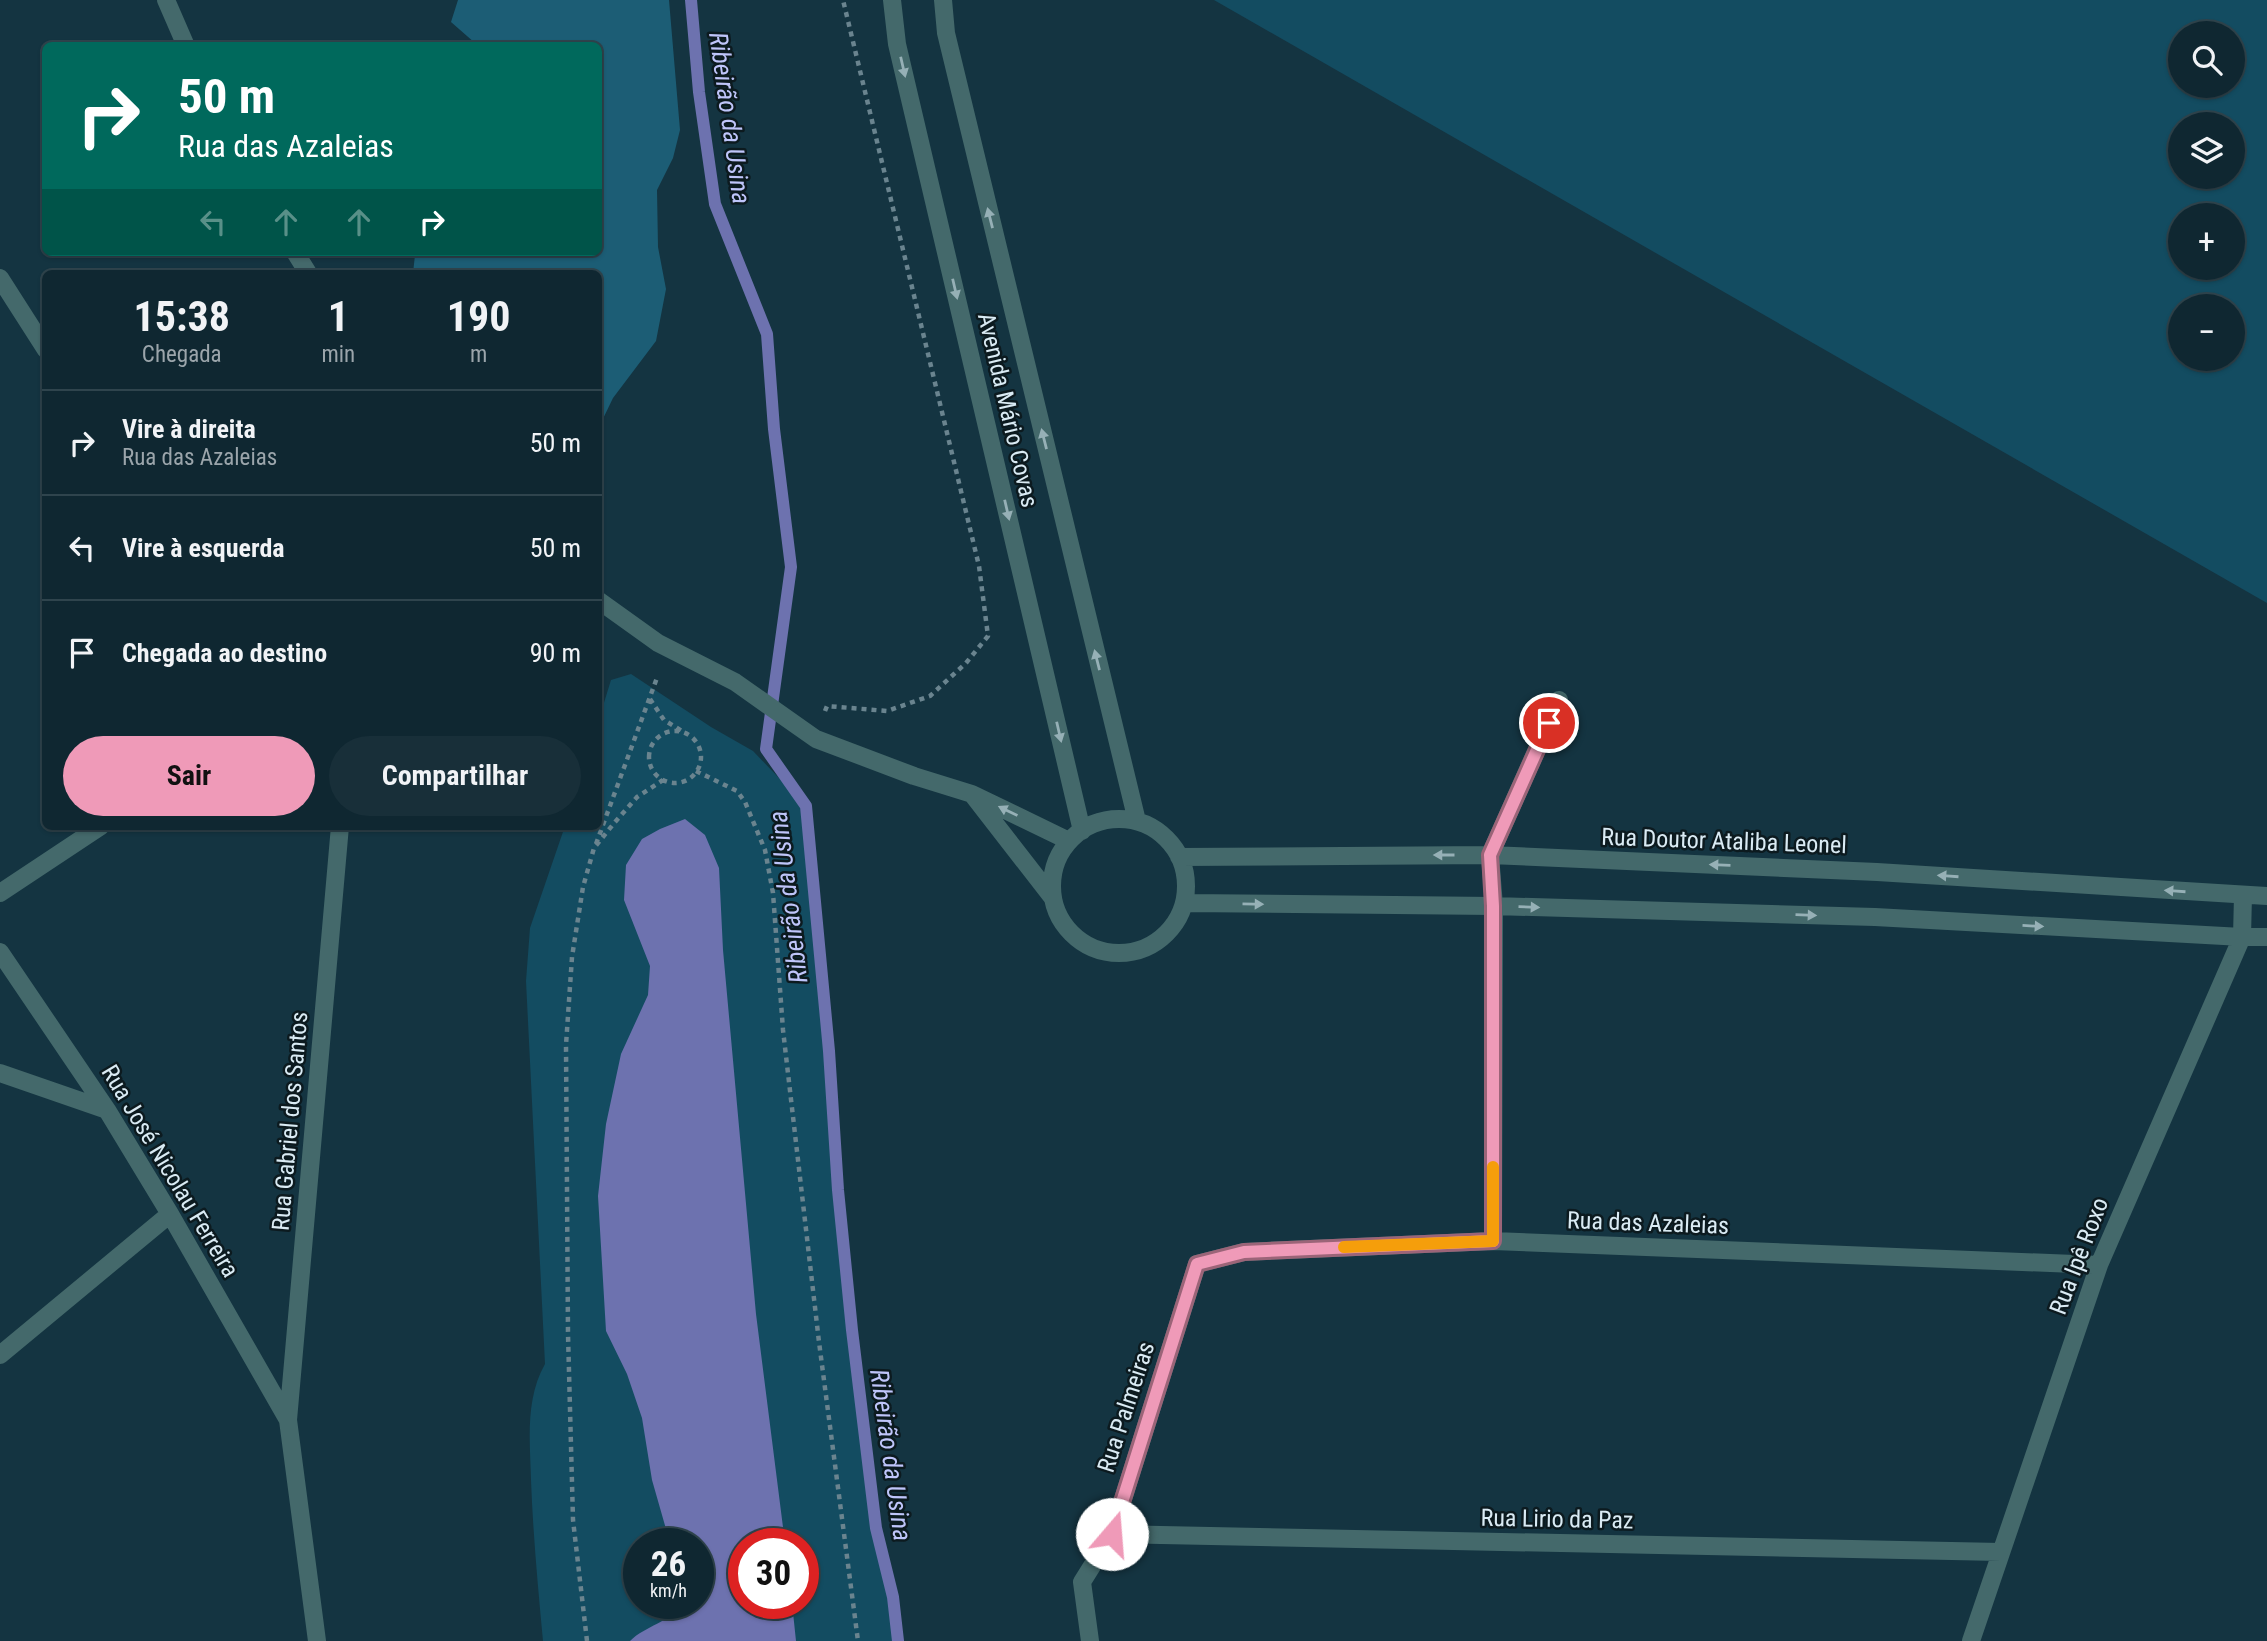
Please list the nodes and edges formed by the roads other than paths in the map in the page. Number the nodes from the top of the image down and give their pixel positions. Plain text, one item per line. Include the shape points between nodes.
1 (166, 0) edge
2 (892, 0) edge
3 (943, 0) edge
4 (184, 42) edge
5 (0, 278) edge
6 (42, 344) edge
7 (602, 603) edge
8 (1559, 701) dead end
9 (972, 793) junction
10 (1137, 821) junction
11 (95, 830) edge
12 (340, 830) edge
13 (1075, 836) junction
14 (1490, 855) junction
15 (1179, 857) junction
16 (0, 893) edge
17 (2243, 895) junction
18 (2267, 896) edge
19 (1052, 897) junction
20 (1184, 903) junction
21 (1493, 906) junction
22 (2242, 937) junction
23 (2267, 937) edge
24 (1, 956) edge
25 (0, 1073) edge
26 (107, 1110) junction
27 (170, 1214) junction
28 (1493, 1241) junction
29 (1197, 1264) joint
30 (2099, 1265) junction
31 (0, 1356) edge
32 (289, 1420) junction
33 (1112, 1534) junction
34 (2001, 1552) junction
35 (317, 1641) edge
36 (1090, 1641) edge
37 (1970, 1641) edge

1 - 4 street
2 -> 13 street, Avenida Mário Covas via 897,44
10 -> 3 street, Avenida Mário Covas via 946,33
5 - 6 street
7 - 9 street via 658,643 735,682 816,739
8 - 14 street
13 -> 9 street
9 - 19 street
10 - 13 street via 1099,822
10 - 15 street via 1169,841
11 - 16 street
12 - 32 street, Rua Gabriel dos Santos
13 - 19 street via 1059,856 1052,876
14 -> 15 street, Rua Doutor Ataliba Leonel
17 -> 14 street, Rua Doutor Ataliba Leonel via 1877,872
14 - 21 street
15 - 20 street via 1186,876
17 - 18 street, Rua Doutor Ataliba Leonel
17 - 22 street, Rua Ipê Roxo
19 - 20 street via 1072,934 1089,947 1109,953 1150,945 1168,933
20 -> 21 street
21 -> 22 street via 1875,917
21 - 28 street
22 - 23 street
22 - 30 street, Rua Ipê Roxo
24 - 26 street, Rua José Nicolau Ferreira
25 - 26 street
26 - 27 street, Rua José Nicolau Ferreira
27 - 31 street
27 - 32 street, Rua José Nicolau Ferreira
28 - 29 street, Rua das Azaleias via 1244,1252
28 - 30 street, Rua das Azaleias
29 - 33 street, Rua Palmeiras
30 - 34 street, Rua Ipê Roxo
32 - 35 street
33 - 34 street, Rua Lirio da Paz
33 - 36 street, Rua Palmeiras via 1082,1581
34 - 37 street, Rua Ipê Roxo

